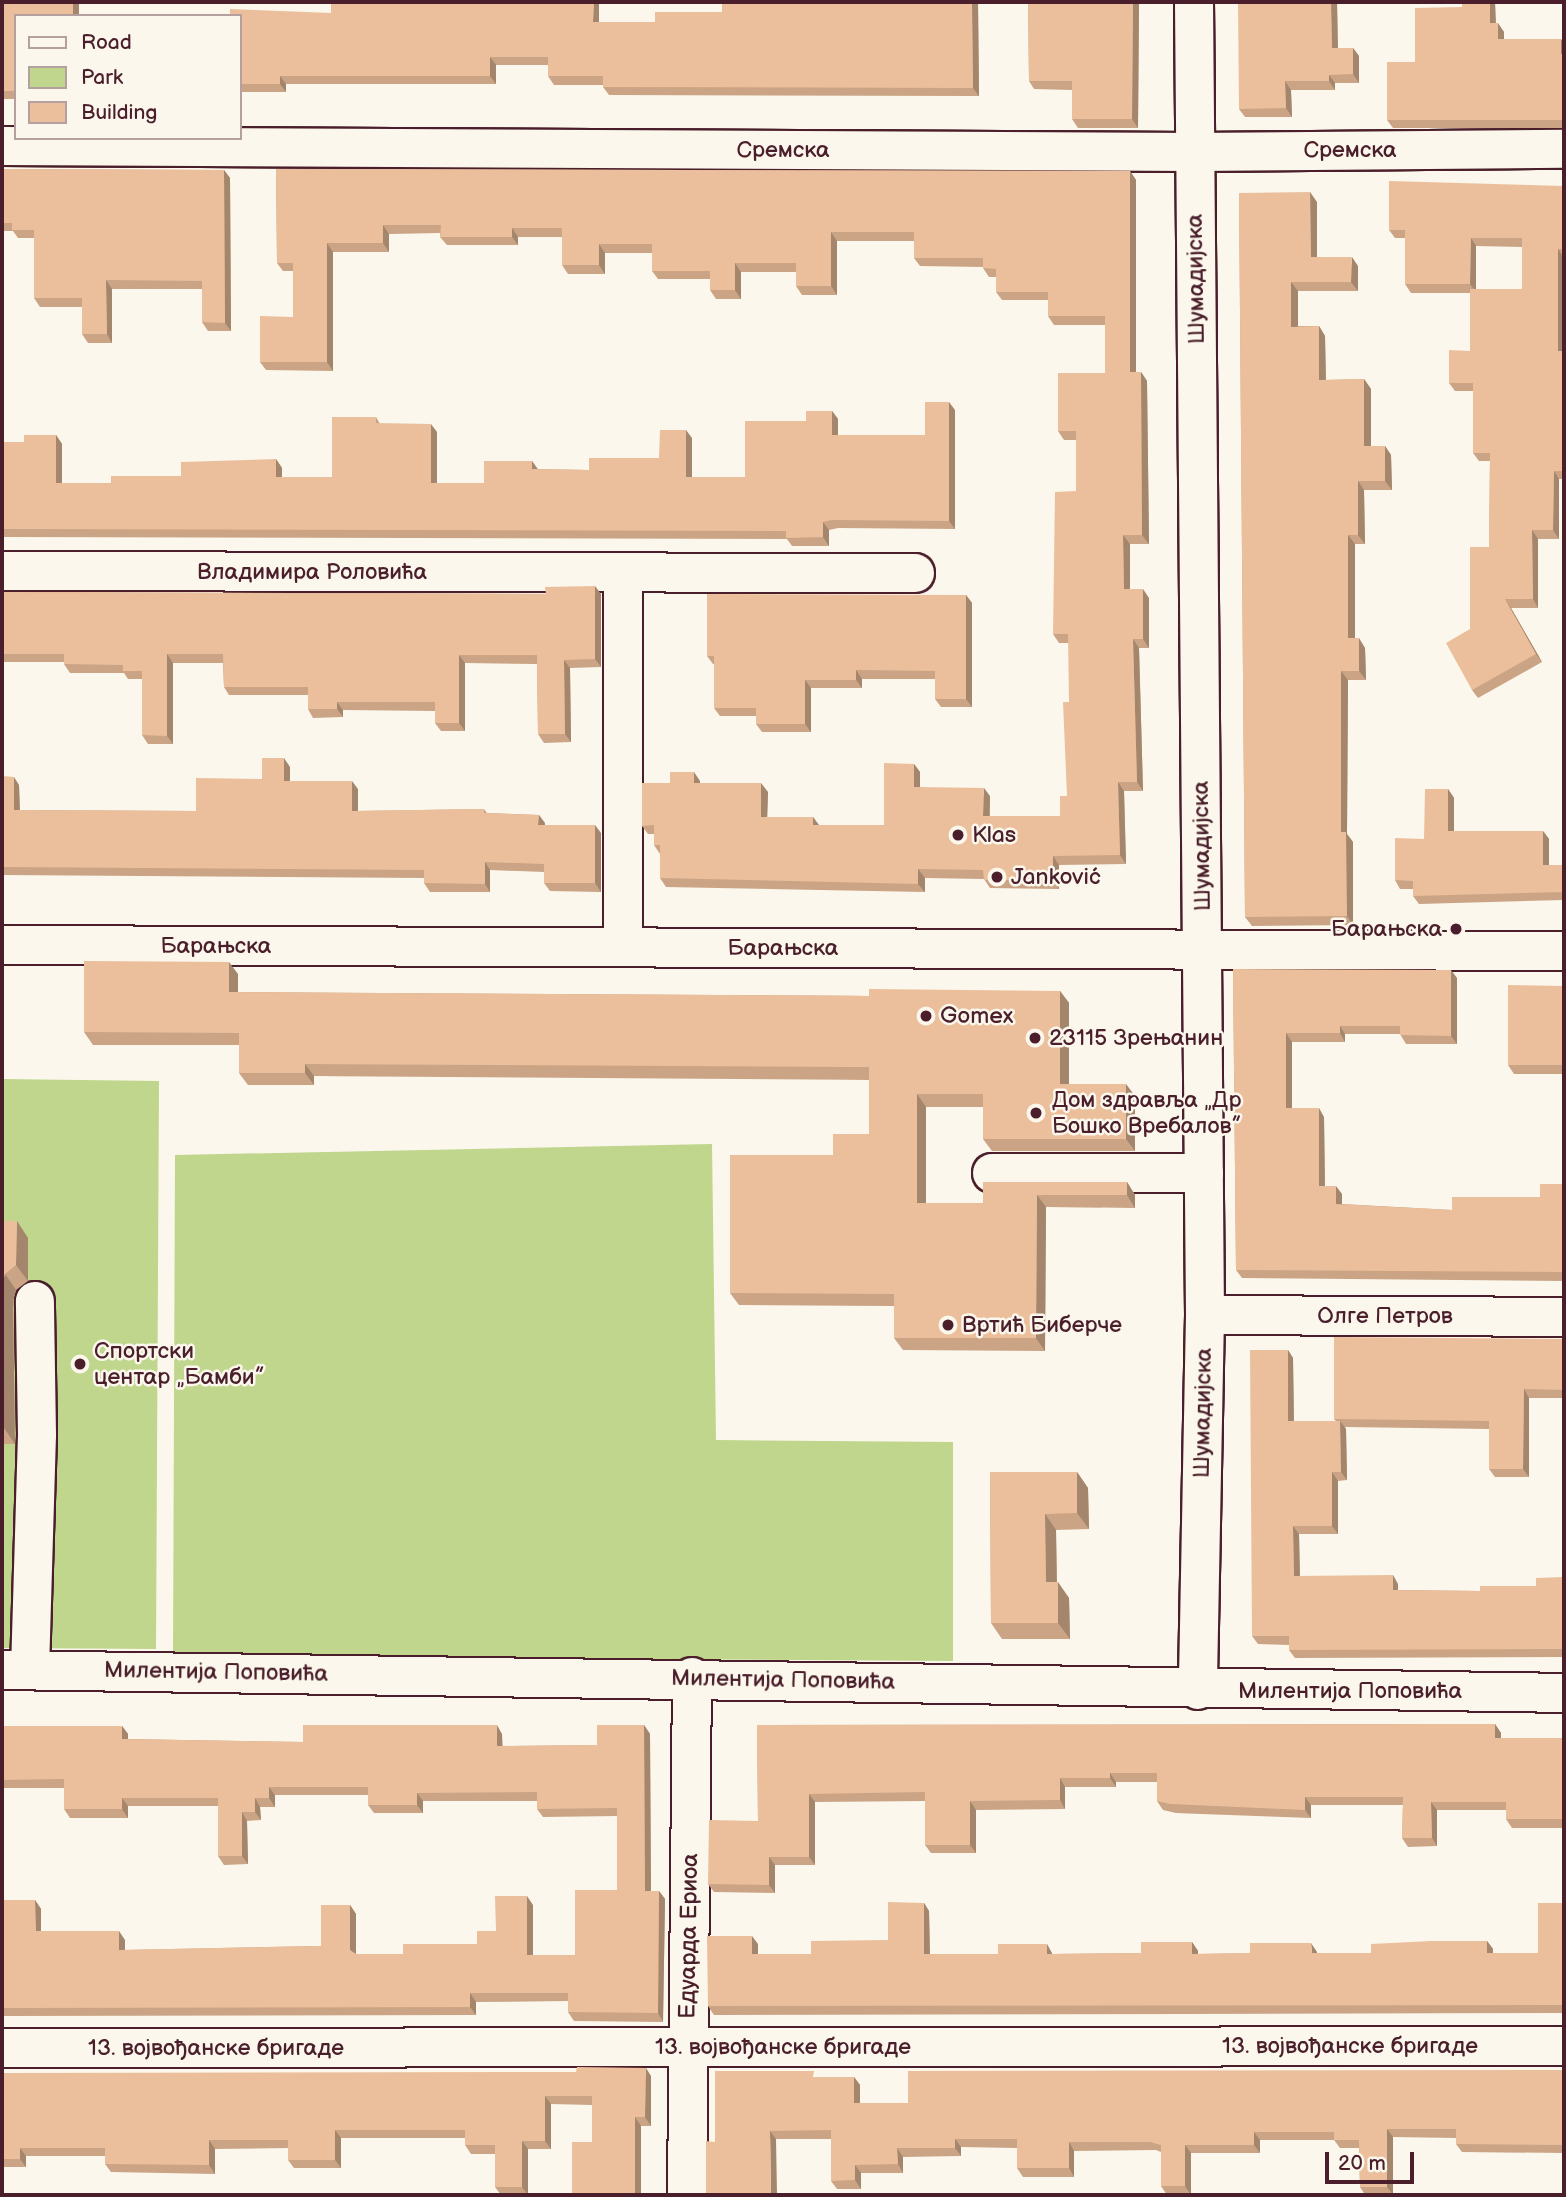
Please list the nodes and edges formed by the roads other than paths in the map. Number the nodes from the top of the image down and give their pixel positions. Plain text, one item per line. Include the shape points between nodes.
1 (1194, 2) edge
2 (2, 146) edge
3 (1564, 149) edge
4 (1195, 152) junction
5 (2, 570) edge
6 (623, 572) junction
7 (915, 573) dead end
8 (2, 946) edge
9 (623, 947) junction
10 (1203, 950) junction
11 (1564, 951) edge
12 (992, 1173) dead end
13 (1205, 1173) junction
14 (35, 1301) dead end
15 (1205, 1315) junction
16 (1564, 1317) edge
17 (16, 1670) edge
18 (692, 1677) junction
19 (1198, 1690) junction
20 (1564, 1693) edge
21 (1564, 2046) edge
22 (688, 2047) junction
23 (2, 2048) edge
24 (687, 2195) edge

1 - 4 street, Шумадијска
2 - 4 street, Сремска
3 - 4 street, Сремска
4 - 10 street, Шумадијска
5 - 6 street, Владимира Роловића
6 - 7 street, Владимира Роловића
6 - 9 street
8 - 9 street, Барањска
9 - 10 street, Барањска
10 - 11 street, Барањска
10 - 13 street, Шумадијска
12 - 13 street
13 - 15 street, Шумадијска
14 - 17 street via 37,1436
15 - 16 street, Олге Петров
15 - 19 street, Шумадијска
17 - 18 street, Милентија Поповића
18 - 19 street, Милентија Поповића
18 - 22 street, Едуарда Ериоа
19 - 20 street, Милентија Поповића
21 - 22 street, 13. војвођанске бригаде
22 - 23 street, 13. војвођанске бригаде
22 - 24 street, Едуарда Ериоа

